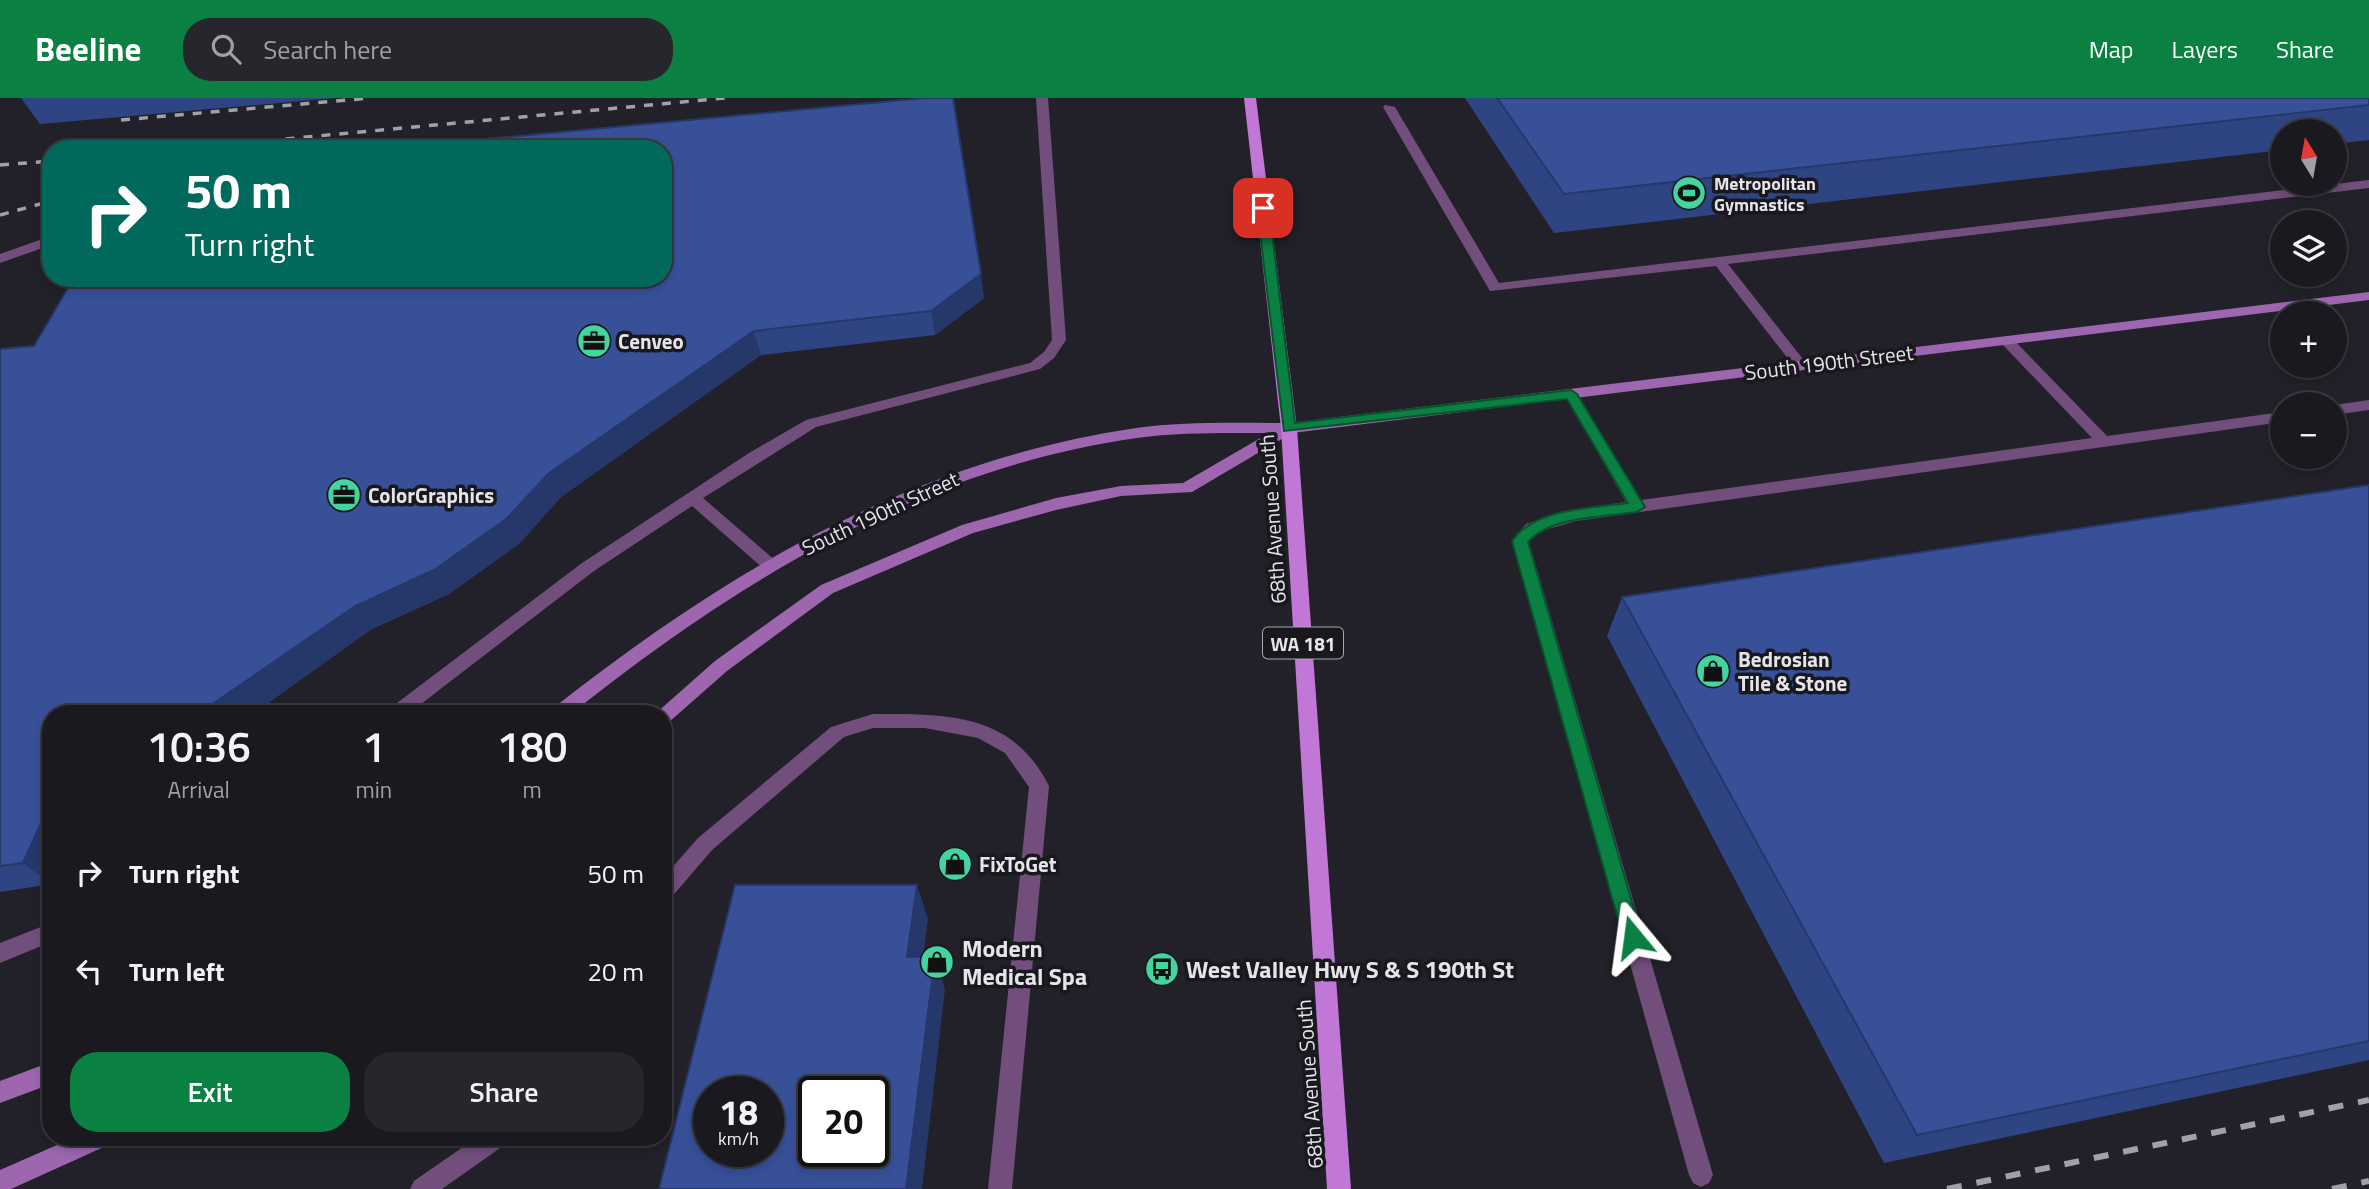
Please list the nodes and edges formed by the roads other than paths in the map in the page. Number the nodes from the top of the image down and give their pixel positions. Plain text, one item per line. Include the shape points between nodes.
1 (1042, 98) edge
2 (1250, 98) edge
3 (1389, 107) dead end
4 (2369, 184) edge
5 (42, 243) edge
6 (0, 259) edge
7 (1719, 261) junction
8 (2367, 298) edge
9 (2007, 341) junction
10 (1801, 366) junction
11 (1571, 394) junction
12 (2369, 405) edge
13 (2347, 408) edge
14 (2270, 419) edge
15 (1289, 428) junction
16 (2104, 442) junction
17 (693, 498) junction
18 (1637, 507) junction
19 (770, 565) junction
20 (407, 705) edge
21 (570, 705) edge
22 (672, 709) edge
23 (672, 882) edge
24 (42, 936) edge
25 (0, 953) edge
26 (42, 1076) edge
27 (0, 1092) edge
28 (79, 1146) edge
29 (484, 1146) edge
30 (1701, 1175) dead end
31 (0, 1182) edge
32 (422, 1189) edge
33 (1000, 1189) edge
34 (1339, 1189) edge

1 - 17 lane via 1059,340 1049,355 1035,366 811,423
2 - 15 main road, 68th Avenue South / WA 181
3 - 7 lane via 1495,288
4 - 7 lane
5 - 6 lane
7 - 10 lane
8 - 9 street, South 190th Street
9 - 10 street, South 190th Street
9 - 16 lane
10 - 11 street, South 190th Street
11 - 15 street, South 190th Street
11 - 18 lane
12 - 13 lane
14 - 16 lane
15 - 19 street, South 190th Street via 1137,433 1007,460 925,487
15 - 22 street, South 190th Street via 1186,488 1121,491 1056,504 968,529 827,589 721,666
15 - 34 main road, 68th Avenue South / WA 181
16 - 18 lane
17 - 19 lane
17 - 20 lane via 588,567
18 - 30 lane via 1576,515 1532,528 1520,541
19 - 21 street, South 190th Street via 657,639
23 - 33 lane via 705,844 838,732 873,721 925,721 982,731 1012,748 1039,786
24 - 25 lane
26 - 27 street
28 - 31 street
29 - 32 lane

